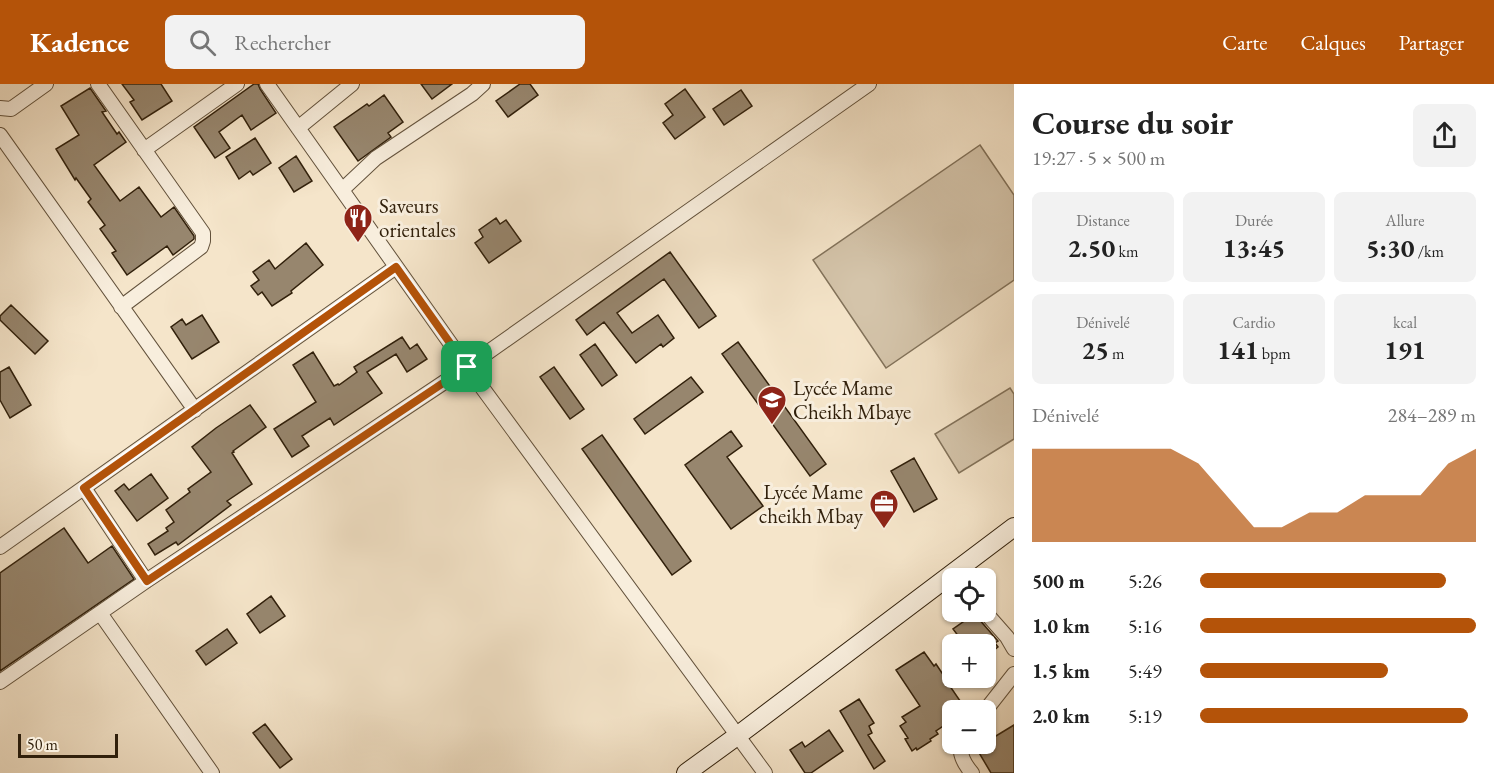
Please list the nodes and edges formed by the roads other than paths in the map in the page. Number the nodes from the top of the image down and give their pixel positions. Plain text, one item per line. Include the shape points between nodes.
1 (46, 84) edge
2 (98, 84) edge
3 (237, 84) edge
4 (267, 84) edge
5 (352, 84) edge
6 (483, 84) edge
7 (868, 84) edge
8 (0, 108) edge
9 (298, 128) junction
10 (0, 135) edge
11 (144, 150) junction
12 (342, 190) junction
13 (396, 267) junction
14 (121, 307) junction
15 (467, 367) junction
16 (195, 410) junction
17 (84, 488) junction
18 (1014, 527) edge
19 (0, 547) edge
20 (964, 568) edge
21 (147, 581) junction
22 (942, 585) edge
23 (100, 613) junction
24 (994, 622) edge
25 (1014, 649) edge
26 (1014, 674) edge
27 (0, 682) edge
28 (994, 700) edge
29 (737, 736) junction
30 (961, 754) edge
31 (212, 773) edge
32 (686, 773) edge
33 (765, 773) edge
34 (972, 773) edge

1 - 8 street via 11,109
2 - 11 street
3 - 11 street
4 - 9 street
5 - 9 street
6 - 12 street via 376,158
7 - 15 street
9 - 12 street
10 - 14 street
11 - 14 street via 203,233 203,241 201,247
12 - 13 street
13 - 15 street
13 - 16 street
14 - 16 street
15 - 21 street
15 - 29 street
16 - 17 street
17 - 19 street
17 - 21 street
18 - 20 main road
21 - 23 street
22 - 29 main road
23 - 27 street
23 - 31 street
24 - 25 street
26 - 28 street
29 - 32 main road
29 - 33 street
30 - 34 street

